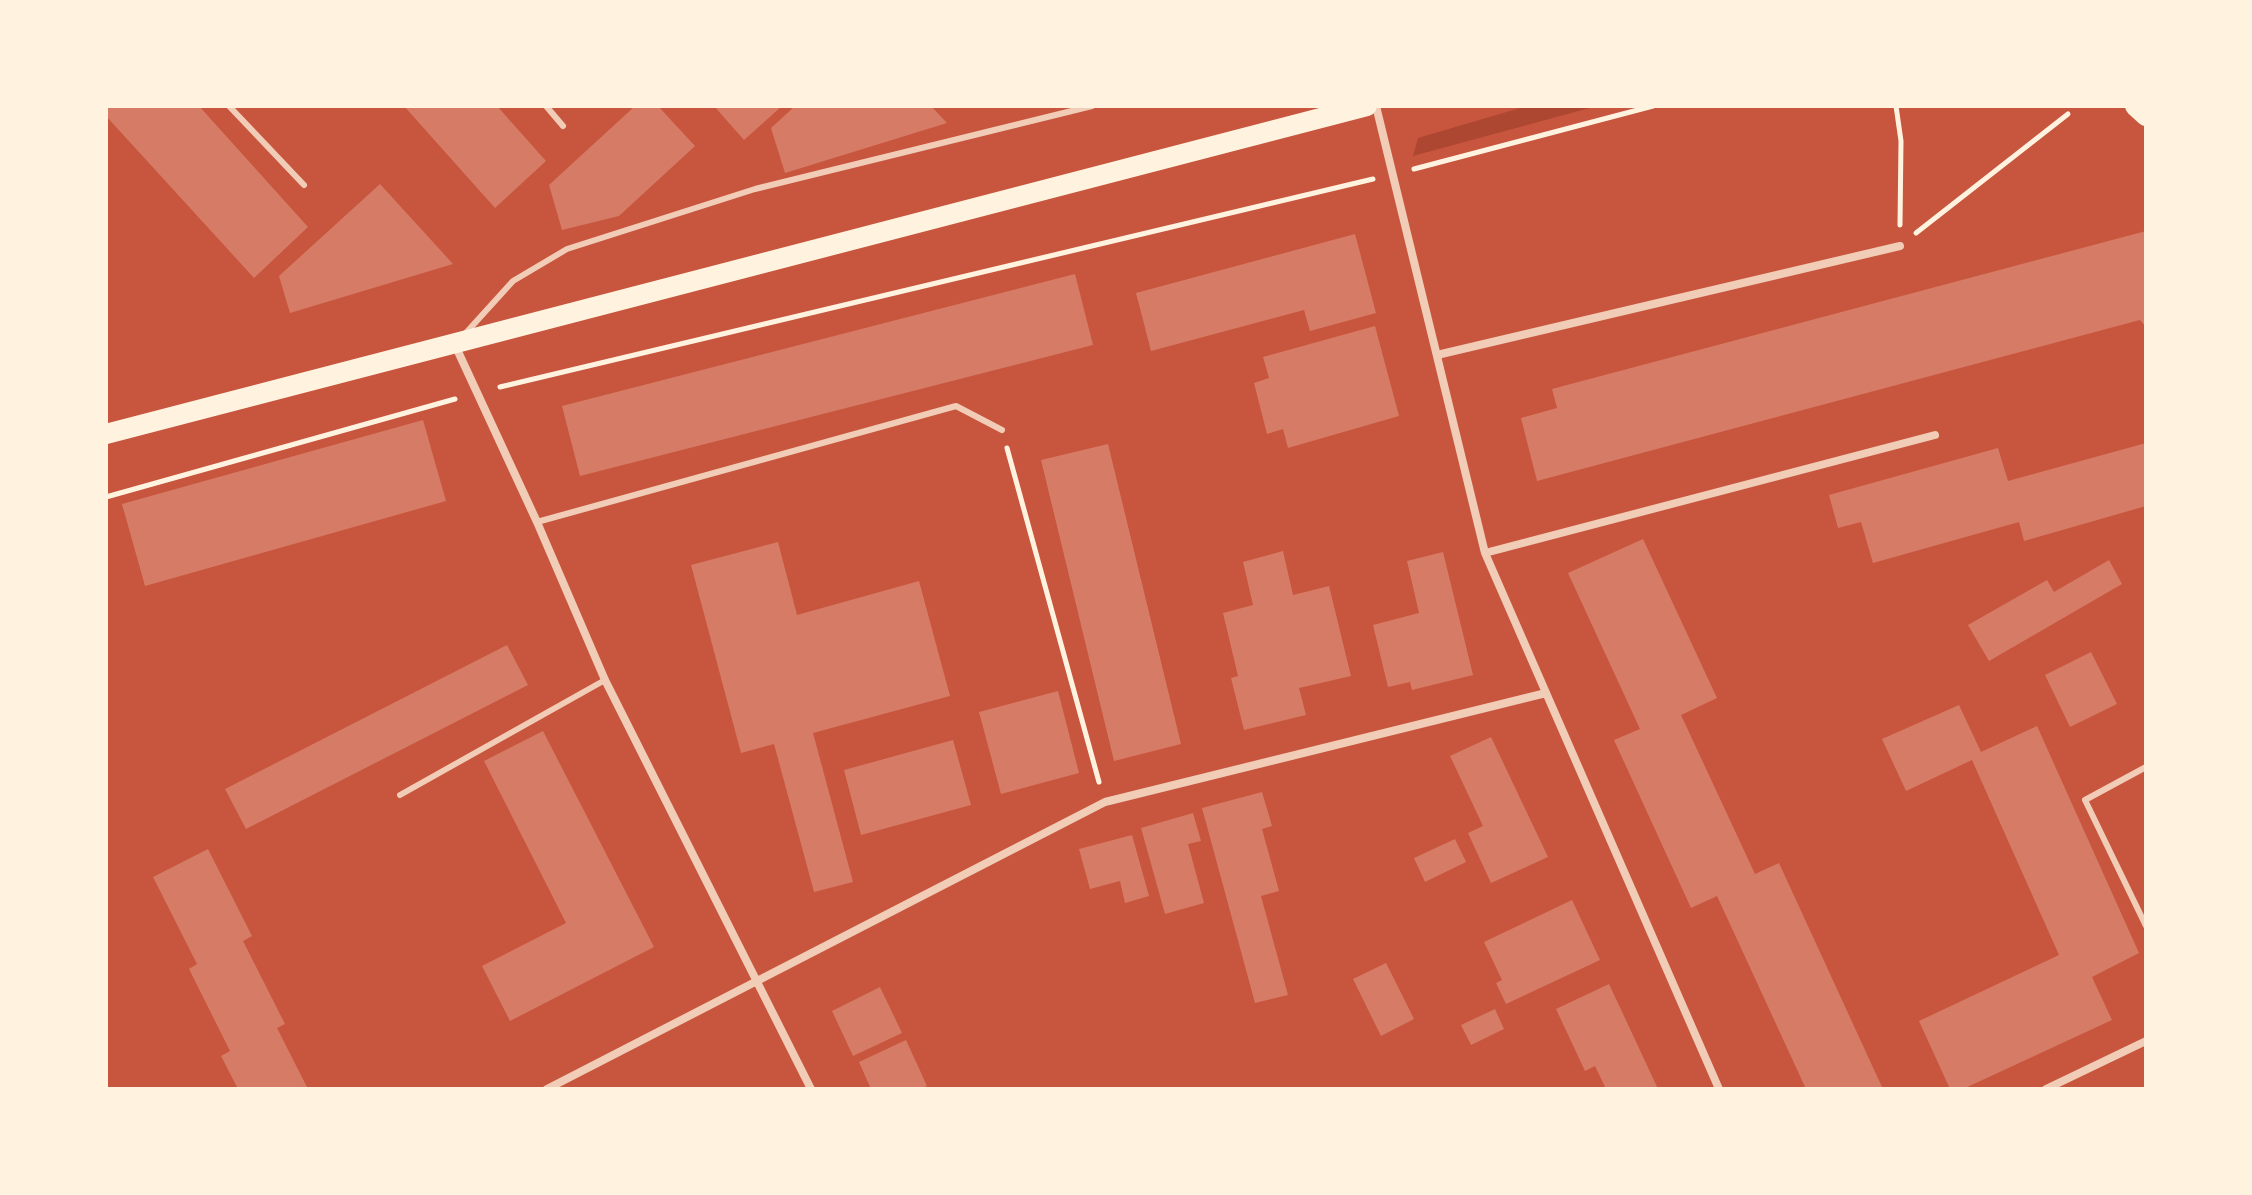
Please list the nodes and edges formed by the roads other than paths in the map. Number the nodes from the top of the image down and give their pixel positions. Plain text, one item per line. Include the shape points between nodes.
1 (229, 106) edge
2 (546, 106) edge
3 (1092, 106) edge
4 (1367, 106) edge
5 (1376, 106) edge
6 (2135, 106) edge
7 (2146, 116) edge
8 (563, 126) dead end
9 (304, 185) dead end
10 (1900, 246) road end
11 (455, 345) junction
12 (1437, 355) junction
13 (1002, 430) road end
14 (106, 434) edge
15 (1935, 435) dead end
16 (537, 522) junction
17 (1485, 553) junction
18 (605, 680) junction
19 (1546, 693) junction
20 (2146, 767) edge
21 (400, 795) dead end
22 (2146, 926) edge
23 (757, 982) junction
24 (2146, 1041) edge
25 (547, 1089) edge
26 (811, 1089) edge
27 (1719, 1089) edge
28 (2046, 1089) edge

1 - 9 lane
2 - 8 lane
3 - 11 lane via 755,189 567,249 513,281
4 - 11 main road
5 - 12 street
6 - 7 main road
10 - 12 street
11 - 14 main road
11 - 16 street
12 - 17 street
13 - 16 lane via 956,406
15 - 17 street
16 - 18 street
17 - 19 street
18 - 21 lane
18 - 23 street
19 - 23 street via 1105,802
19 - 27 street
20 - 22 lane via 2085,800
23 - 25 street
23 - 26 street
24 - 28 street

